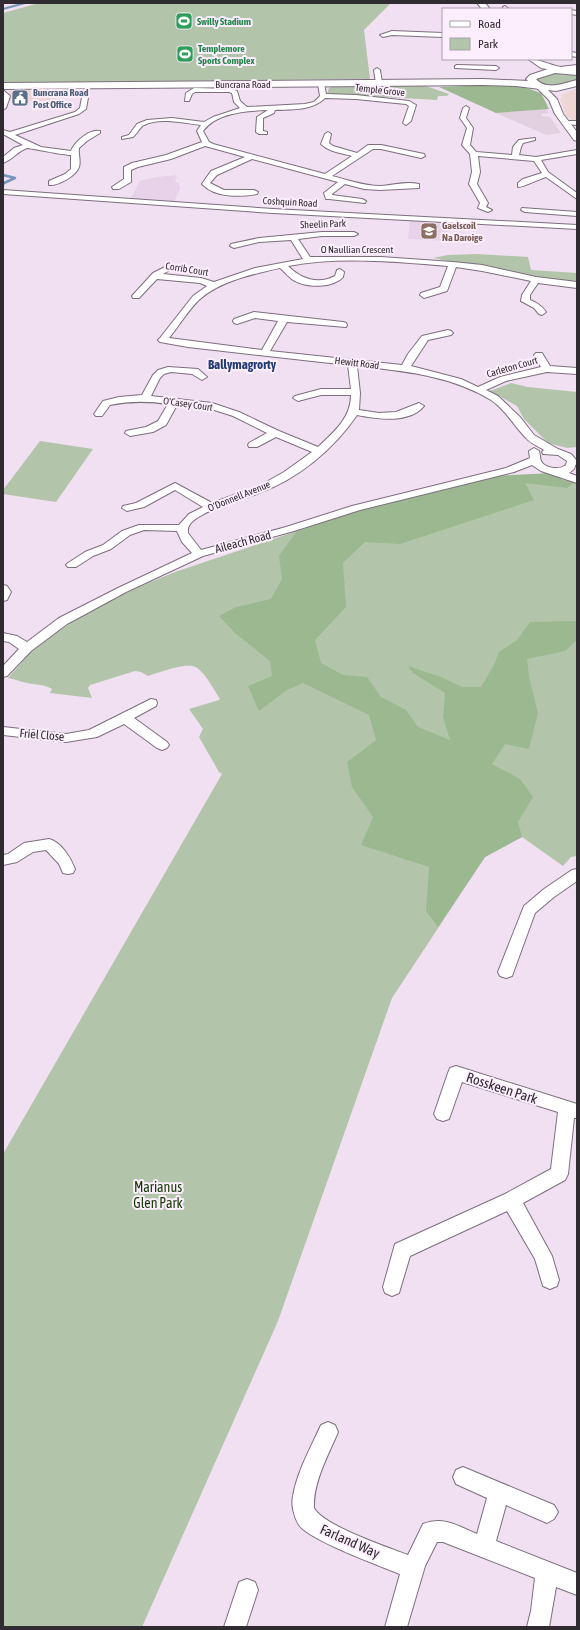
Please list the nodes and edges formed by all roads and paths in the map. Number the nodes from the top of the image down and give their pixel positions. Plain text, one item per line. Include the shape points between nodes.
1 (383, 34) dead end
2 (442, 35) edge
3 (476, 60) edge
4 (533, 60) edge
5 (458, 67) dead end
6 (475, 67) junction
7 (577, 67) edge
8 (496, 68) dead end
9 (559, 69) junction
10 (377, 70) dead end
11 (577, 72) edge
12 (536, 81) junction
13 (379, 83) junction
14 (321, 84) junction
15 (573, 85) edge
16 (3, 86) edge
17 (3, 92) edge
18 (86, 92) dead end
19 (324, 96) junction
20 (553, 99) junction
21 (187, 100) dead end
22 (271, 107) junction
23 (3, 108) edge
24 (466, 108) dead end
25 (245, 109) junction
26 (406, 123) dead end
27 (566, 123) junction
28 (577, 123) edge
29 (205, 124) junction
30 (98, 132) dead end
31 (6, 133) edge
32 (265, 133) dead end
33 (328, 134) dead end
34 (124, 138) dead end
35 (577, 138) edge
36 (533, 139) dead end
37 (206, 143) junction
38 (29, 145) junction
39 (74, 152) junction
40 (577, 152) edge
41 (474, 154) junction
42 (357, 155) junction
43 (422, 156) dead end
44 (252, 157) junction
45 (515, 158) junction
46 (536, 159) junction
47 (3, 161) edge
48 (547, 174) junction
49 (327, 176) junction
50 (345, 181) junction
51 (52, 182) dead end
52 (522, 185) dead end
53 (416, 186) dead end
54 (116, 187) dead end
55 (566, 189) junction
56 (577, 189) edge
57 (3, 192) edge
58 (254, 192) dead end
59 (577, 197) edge
60 (362, 201) dead end
61 (488, 210) dead end
62 (526, 210) dead end
63 (412, 214) dead end
64 (577, 214) edge
65 (448, 216) dead end
66 (434, 217) junction
67 (577, 227) edge
68 (354, 234) dead end
69 (293, 236) junction
70 (234, 246) dead end
71 (308, 260) junction
72 (453, 264) junction
73 (282, 265) junction
74 (172, 267) dead end
75 (328, 272) dead end
76 (340, 272) junction
77 (351, 273) dead end
78 (156, 276) junction
79 (536, 280) junction
80 (214, 285) junction
81 (577, 285) edge
82 (424, 295) dead end
83 (148, 297) dead end
84 (542, 312) dead end
85 (284, 319) junction
86 (237, 321) dead end
87 (448, 333) dead end
88 (329, 334) dead end
89 (162, 340) joint
90 (265, 352) junction
91 (539, 356) dead end
92 (352, 362) junction
93 (406, 369) junction
94 (547, 369) junction
95 (147, 371) dead end
96 (577, 371) edge
97 (156, 377) junction
98 (202, 377) dead end
99 (478, 390) junction
100 (355, 392) junction
101 (145, 398) junction
102 (298, 398) dead end
103 (174, 402) junction
104 (419, 406) dead end
105 (354, 412) junction
106 (99, 414) dead end
107 (130, 433) dead end
108 (275, 433) junction
109 (530, 437) junction
110 (253, 445) dead end
111 (320, 452) junction
112 (558, 452) junction
113 (536, 458) junction
114 (575, 462) edge
115 (510, 470) junction
116 (551, 471) junction
117 (577, 480) edge
118 (211, 507) junction
119 (127, 508) dead end
120 (181, 528) junction
121 (199, 554) junction
122 (72, 566) dead end
123 (3, 588) edge
124 (3, 596) edge
125 (3, 637) edge
126 (27, 648) junction
127 (3, 673) edge
128 (150, 703) dead end
129 (125, 718) junction
130 (3, 731) edge
131 (162, 745) dead end
132 (3, 860) edge
133 (68, 869) dead end
134 (577, 874) edge
135 (506, 972) dead end
136 (572, 1110) edge
137 (443, 1114) dead end
138 (511, 1200) junction
139 (550, 1280) dead end
140 (392, 1287) dead end
141 (328, 1432) dead end
142 (464, 1477) dead end
143 (499, 1493) junction
144 (547, 1512) dead end
145 (484, 1546) junction
146 (414, 1569) junction
147 (547, 1573) junction
148 (577, 1584) edge
149 (247, 1590) dead end
150 (235, 1627) edge
151 (396, 1627) edge
152 (538, 1627) edge

1 - 2 street
3 - 6 street
4 - 9 main road via 546,67
4 - 12 main road via 538,70
5 - 6 street
6 - 8 street
7 - 9 street
9 - 11 highway
9 - 12 highway
10 - 13 street
12 - 13 highway, Buncrana Road
12 - 15 highway, Buncrana Road via 557,88
12 - 20 main road
13 - 14 highway, Buncrana Road
14 - 16 highway, Buncrana Road
14 - 19 street
15 - 20 main road via 557,92
17 - 23 street via 7,96
18 - 31 street via 83,109 77,113
19 - 22 street, Temple Grove via 316,103
19 - 26 street, Temple Grove via 407,102 413,105
20 - 27 main road
21 - 25 street via 189,93 194,90 228,90 235,92 237,102
22 - 25 street, Temple Grove
22 - 32 street via 272,112 260,117 259,132
24 - 41 street via 463,118 470,128 466,145
25 - 29 street, Temple Grove via 215,118
27 - 28 street
27 - 35 main road
29 - 34 street, Temple Grove via 148,122 140,125 131,136
29 - 37 street via 200,135
30 - 39 street via 89,135
31 - 38 street
33 - 42 street via 325,144 330,148
36 - 45 street via 521,141 516,147
37 - 44 street
37 - 54 street via 168,157 135,165 127,169 128,180
38 - 39 street via 56,153
38 - 47 street via 17,150
39 - 51 street via 77,159 72,172
40 - 46 street
41 - 45 street
41 - 61 street via 476,172 473,184 484,203 482,208
42 - 43 street via 371,147 381,147
42 - 49 street
44 - 49 street
44 - 58 street via 214,173 206,184 214,190 228,193
45 - 46 street
46 - 48 street
48 - 52 street via 526,181
48 - 55 street
49 - 50 street
50 - 53 street via 371,188
50 - 60 street via 331,191 329,197
55 - 56 street
55 - 59 street
57 - 66 street, Coshquin Road via 273,211
62 - 64 street
63 - 66 street
65 - 66 street
66 - 67 street, Coshquin Road
68 - 69 street, Sheelin Park
69 - 70 street, Sheelin Park
69 - 71 street, Sheelin Park
71 - 72 street, O Naullian Crescent via 382,259
71 - 73 street, O Naullian Crescent
72 - 79 street, O Naullian Crescent
72 - 82 street via 444,289
73 - 76 street via 297,278 307,282 335,280 340,277
73 - 80 street, O Naullian Crescent
74 - 78 street, Corrib Court via 164,269
75 - 76 street
76 - 77 street
78 - 80 street, Corrib Court
78 - 83 street, Corrib Court via 132,295
79 - 81 street, O Naullian Crescent
79 - 84 street via 525,301 537,306
80 - 89 street, O Naullian Crescent via 196,298
85 - 86 street via 254,315
85 - 88 street via 339,324
85 - 90 street
87 - 93 street via 425,338
89 - 90 street, Hewitt Road
90 - 92 street, Hewitt Road
91 - 94 street
92 - 93 street, Hewitt Road
92 - 100 street
93 - 99 street, Hewitt Road via 441,375
94 - 96 street, Carleton Court
94 - 99 street, Carleton Court via 503,379
95 - 97 street
97 - 98 street via 161,372 171,370 195,371
97 - 101 street, O'Casey Court
99 - 109 street, Hewitt Road via 495,398
100 - 102 street via 321,392
100 - 105 street
101 - 103 street, O'Casey Court
101 - 106 street via 106,403
103 - 107 street via 162,422 149,430
103 - 108 street, O'Casey Court via 209,405 236,414
104 - 105 street via 398,416
105 - 111 street, O'Donnell Avenue
108 - 110 street
108 - 111 street, O'Casey Court
109 - 112 street, Hewitt Road
109 - 113 street, Hewitt Road
111 - 118 street, O'Donnell Avenue via 265,487
112 - 113 street, Aileach Road via 543,453
112 - 114 street, Hewitt Road
113 - 115 street, Aileach Road
113 - 116 street via 538,466
114 - 116 street via 566,470
115 - 116 street, Aileach Road
115 - 121 street, Aileach Road via 356,508
116 - 117 street
118 - 119 street via 175,486 140,505
118 - 120 street, O'Donnell Avenue via 190,518
120 - 121 street via 182,534
120 - 122 street via 142,527 126,533 107,547 89,554
121 - 126 street, Aileach Road via 88,607 58,624
123 - 124 street via 6,592
125 - 126 street via 13,639
126 - 127 street, Aileach Road
128 - 129 street, Friel Close
129 - 130 street, Friel Close via 92,734 66,738
129 - 131 street
132 - 133 street via 12,858 29,847 49,844 65,861
134 - 135 street via 529,910
136 - 137 street, Rosskeen Park via 456,1073
136 - 138 street, Rosskeen Park via 559,1174
138 - 139 street via 543,1256
138 - 140 street, Rosskeen Park via 402,1250
141 - 146 street, Farland Way via 303,1496 303,1509 307,1518 331,1534
142 - 143 street
143 - 144 street
143 - 145 street
145 - 146 street via 443,1531 431,1532 424,1542
145 - 147 street
146 - 151 street
147 - 148 street
147 - 152 street
149 - 150 street

